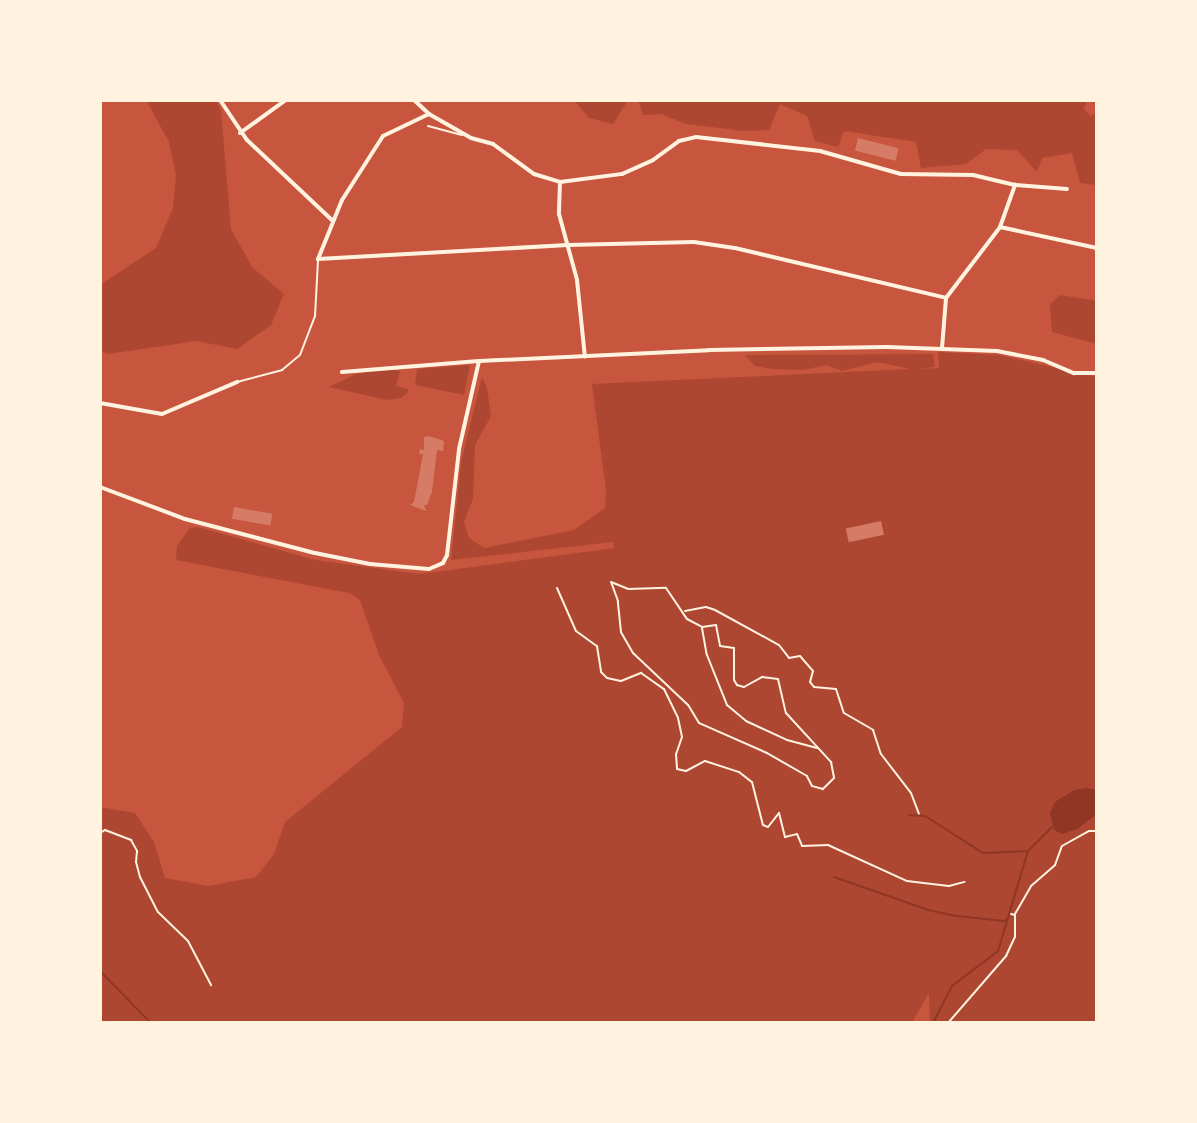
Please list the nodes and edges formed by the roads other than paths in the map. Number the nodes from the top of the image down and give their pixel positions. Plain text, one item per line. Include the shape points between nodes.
1 (220, 100) edge
2 (286, 100) edge
3 (414, 100) edge
4 (429, 114) junction
5 (428, 126) dead end
6 (240, 133) junction
7 (471, 138) junction
8 (560, 182) junction
9 (1015, 185) junction
10 (1067, 189) dead end
11 (332, 220) junction
12 (1000, 227) junction
13 (568, 245) junction
14 (1097, 248) edge
15 (318, 259) junction
16 (946, 298) junction
17 (942, 348) junction
18 (585, 358) junction
19 (479, 361) junction
20 (342, 372) dead end
21 (1097, 373) edge
22 (237, 382) joint
23 (100, 403) edge
24 (100, 487) edge

1 - 6 street
2 - 6 street
3 - 4 street
4 - 7 street
4 - 11 street via 383,136
5 - 7 lane
6 - 11 street
7 - 8 street via 493,144 534,174
8 - 9 street via 622,174 679,141 696,137 820,151 901,174 973,175
8 - 13 street via 559,214
9 - 10 street
9 - 12 street
11 - 15 street
12 - 14 street
12 - 16 street
13 - 15 street
13 - 16 street via 717,245
13 - 18 street
15 - 22 lane via 315,316 300,355 282,370
16 - 17 street
17 - 18 street via 751,349
17 - 21 street via 997,351 1074,373
18 - 19 street
19 - 20 street
19 - 24 street via 459,449 447,555 429,569 315,553 185,519
22 - 23 street via 162,414

